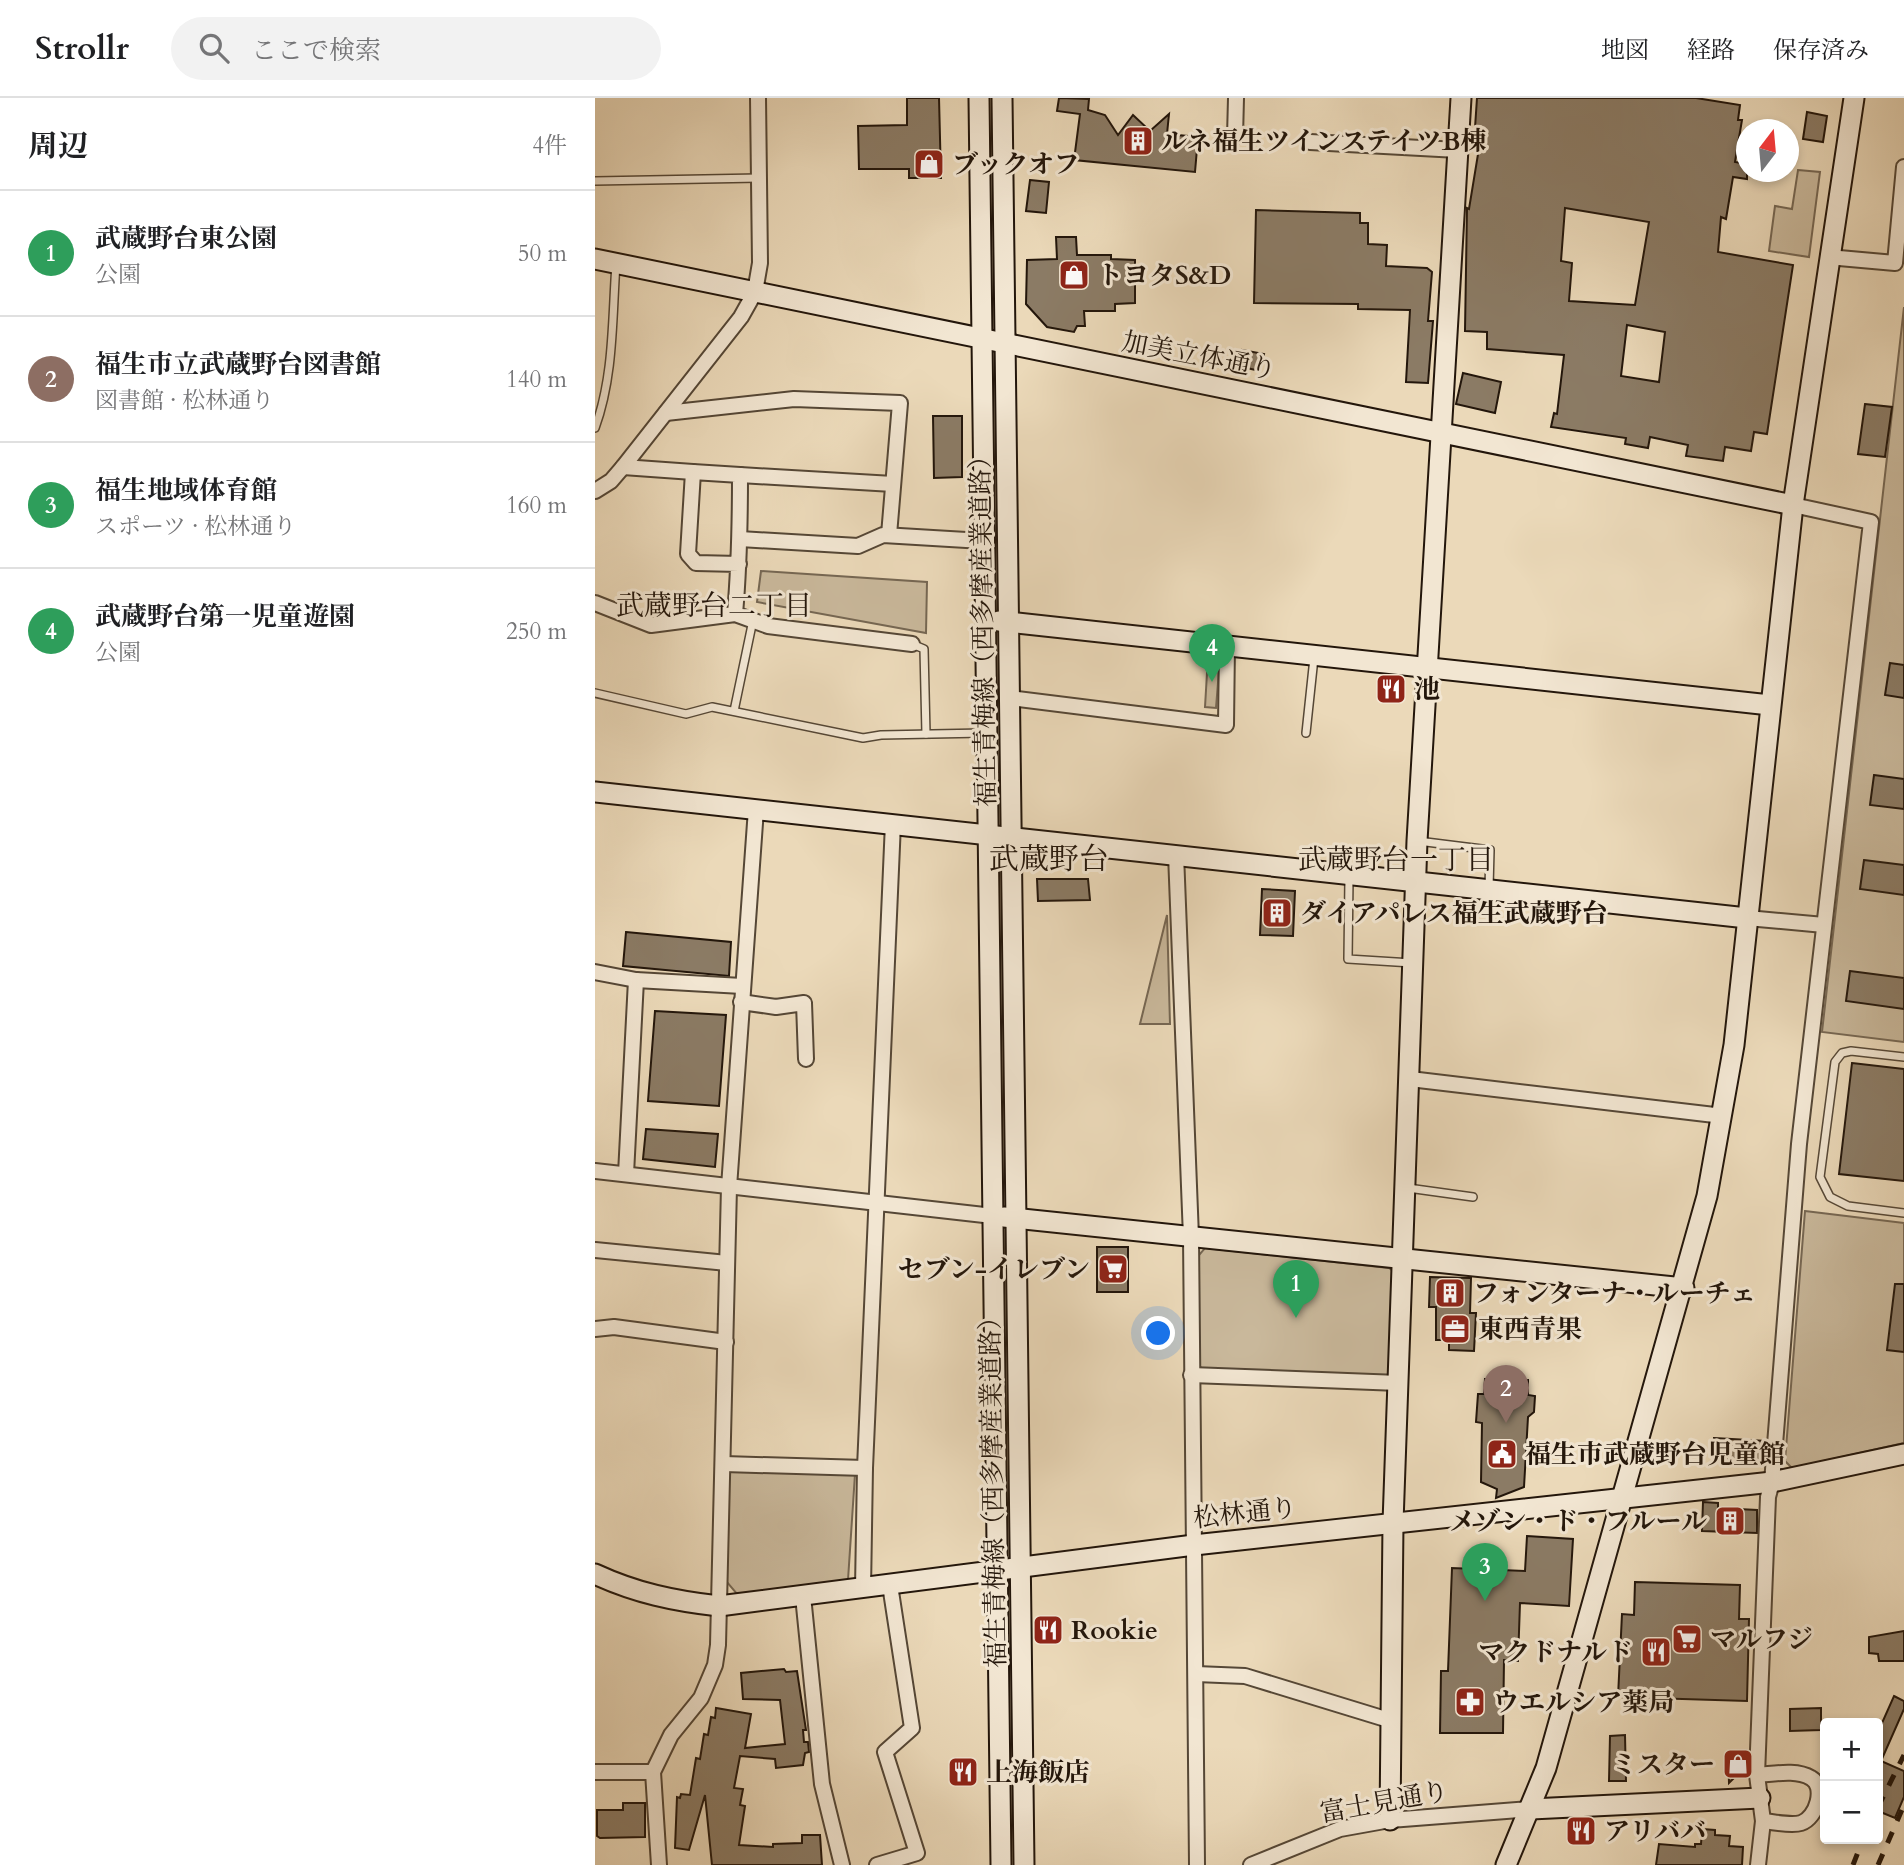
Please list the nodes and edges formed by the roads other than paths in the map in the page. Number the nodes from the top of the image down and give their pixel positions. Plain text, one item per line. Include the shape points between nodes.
1 (758, 98) edge
2 (979, 98) edge
3 (1002, 98) edge
4 (1235, 98) edge
5 (1461, 98) edge
6 (1854, 98) edge
7 (1235, 137) dead end
8 (1310, 142) dead end
9 (1458, 150) junction
10 (1904, 167) edge
11 (759, 178) junction
12 (595, 181) edge
13 (1828, 257) junction
14 (595, 259) edge
15 (616, 263) junction
16 (755, 292) junction
17 (981, 338) junction
18 (1006, 344) junction
19 (666, 413) junction
20 (595, 428) edge
21 (1441, 432) junction
22 (623, 467) junction
23 (693, 472) junction
24 (740, 475) junction
25 (893, 484) junction
26 (596, 488) edge
27 (1793, 505) junction
28 (889, 535) junction
29 (740, 539) junction
30 (983, 541) junction
31 (739, 564) junction
32 (595, 603) edge
33 (735, 614) junction
34 (753, 620) junction
35 (985, 621) junction
36 (1009, 622) junction
37 (912, 644) joint
38 (1227, 644) junction
39 (1315, 654) junction
40 (1427, 666) junction
41 (595, 693) edge
42 (1010, 698) junction
43 (1770, 705) junction
44 (734, 711) junction
45 (988, 733) junction
46 (1306, 733) dead end
47 (926, 734) junction
48 (595, 792) edge
49 (756, 809) junction
50 (893, 822) junction
51 (989, 834) junction
52 (1012, 836) junction
53 (1417, 841) junction
54 (1176, 854) junction
55 (1349, 874) junction
56 (1416, 880) junction
57 (1489, 888) junction
58 (1747, 918) junction
59 (1824, 925) junction
60 (1412, 963) junction
61 (595, 972) edge
62 (636, 980) junction
63 (742, 986) junction
64 (741, 1002) junction
65 (1904, 1057) edge
66 (806, 1059) dead end
67 (1410, 1079) junction
68 (1723, 1116) junction
69 (595, 1171) edge
70 (626, 1174) junction
71 (729, 1187) junction
72 (1406, 1188) junction
73 (1473, 1196) dead end
74 (875, 1205) junction
75 (1904, 1213) edge
76 (993, 1216) junction
77 (1015, 1218) junction
78 (1191, 1237) junction
79 (595, 1250) edge
80 (1401, 1260) junction
81 (727, 1263) junction
82 (1683, 1288) junction
83 (595, 1329) edge
84 (726, 1342) junction
85 (1191, 1375) junction
86 (1399, 1383) junction
87 (1904, 1454) edge
88 (724, 1464) junction
89 (865, 1468) junction
90 (1772, 1482) junction
91 (1624, 1499) junction
92 (1393, 1523) junction
93 (1194, 1545) junction
94 (1020, 1567) junction
95 (997, 1572) junction
96 (595, 1573) edge
97 (890, 1585) junction
98 (863, 1589) junction
99 (803, 1596) junction
100 (719, 1606) junction
101 (1196, 1674) junction
102 (1392, 1721) junction
103 (595, 1772) edge
104 (653, 1772) junction
105 (1757, 1775) junction
106 (1760, 1798) junction
107 (1531, 1808) junction
108 (1390, 1820) junction
109 (1763, 1821) junction
110 (659, 1865) edge
111 (842, 1865) edge
112 (877, 1865) edge
113 (1001, 1865) edge
114 (1024, 1865) edge
115 (1198, 1865) edge
116 (1251, 1865) edge
117 (1506, 1865) edge
118 (1758, 1865) edge

1 - 11 street
2 - 17 street, 福生青梅線（西多摩産業道路）
3 - 18 street, 福生青梅線（西多摩産業道路）
4 - 7 street
5 - 9 street
6 - 13 street
8 - 9 street
9 - 21 street
10 - 13 street via 1895,263
11 - 12 lane
11 - 16 street via 760,263
13 - 27 street
14 - 15 street, 加美立体通り
15 - 16 street, 加美立体通り
15 - 20 lane via 609,374
16 - 17 street, 加美立体通り
16 - 19 street via 741,317
17 - 18 street, 加美立体通り
17 - 30 street, 福生青梅線（西多摩産業道路）
18 - 21 street, 加美立体通り
18 - 36 street, 福生青梅線（西多摩産業道路）
19 - 22 street
19 - 25 street via 794,399 900,403
21 - 27 street, 加美立体通り
21 - 40 street
22 - 23 street
22 - 26 street via 611,481
23 - 24 street
23 - 31 street via 688,554 696,562
24 - 25 street
24 - 29 street
25 - 28 street
27 - 43 street
27 - 59 street via 1871,522
28 - 29 street via 858,546
28 - 30 street
29 - 31 street
30 - 35 street, 福生青梅線（西多摩産業道路）
31 - 33 street
32 - 33 street via 652,625
33 - 34 street
34 - 37 street via 768,626
34 - 44 lane
35 - 36 street
35 - 45 street, 福生青梅線（西多摩産業道路）
36 - 38 street
36 - 42 street, 福生青梅線（西多摩産業道路）
37 - 47 lane via 924,649
38 - 39 street
38 - 42 street via 1226,725
39 - 40 street
39 - 46 lane
40 - 43 street
40 - 53 street
41 - 44 lane via 687,714 712,708
42 - 52 street, 福生青梅線（西多摩産業道路）
43 - 58 street
44 - 47 lane via 863,738
45 - 47 lane
45 - 51 street, 福生青梅線（西多摩産業道路）
48 - 49 street
49 - 50 street
49 - 63 street
50 - 51 street
50 - 74 street
51 - 52 street
51 - 76 street, 福生青梅線（西多摩産業道路）
52 - 54 street
52 - 77 street, 福生青梅線（西多摩産業道路）
53 - 56 street
53 - 57 lane via 1490,849
54 - 55 street
54 - 78 street
55 - 56 street
55 - 60 lane via 1348,959
56 - 57 street
56 - 60 street
57 - 58 street
58 - 59 street
58 - 68 street
59 - 90 street via 1788,1261
60 - 67 street
61 - 62 street
62 - 63 street
62 - 70 street
63 - 64 street
64 - 66 street via 776,1007 804,1003
64 - 71 street
65 - 75 lane via 1842,1053 1836,1062 1820,1177 1830,1197 1847,1206
67 - 68 street
67 - 72 street
68 - 82 street
69 - 70 street
70 - 71 street
71 - 74 street
71 - 81 street
72 - 73 lane
72 - 80 street
74 - 76 street
74 - 89 street
76 - 77 street
76 - 95 street, 福生青梅線（西多摩産業道路）
77 - 78 street
77 - 94 street, 福生青梅線（西多摩産業道路）
78 - 80 street
78 - 85 street
79 - 81 street
80 - 82 street
80 - 86 street
81 - 84 street
82 - 91 street
83 - 84 street via 614,1327
84 - 88 street
85 - 86 street
85 - 93 street
86 - 92 street
87 - 90 street, 松林通り
88 - 89 street
88 - 100 street
89 - 98 street
90 - 91 street, 松林通り
90 - 105 street
91 - 92 street, 松林通り
91 - 107 street
92 - 93 street, 松林通り
92 - 102 street
93 - 94 street, 松林通り
93 - 101 street
94 - 95 street, 松林通り
94 - 114 street, 福生青梅線（西多摩産業道路）
95 - 97 street, 松林通り
95 - 113 street, 福生青梅線（西多摩産業道路）
96 - 100 street, 松林通り via 663,1600
97 - 98 street, 松林通り
97 - 112 street via 912,1728 885,1752 918,1853
98 - 99 street, 松林通り
99 - 100 street, 松林通り
99 - 111 street via 822,1784
100 - 104 street via 718,1645 709,1682 693,1711 671,1735
101 - 102 street via 1245,1676
101 - 115 street
102 - 108 street
103 - 104 street
104 - 110 street
105 - 106 street
105 - 109 street via 1799,1773 1814,1779 1818,1786 1812,1816 1801,1823
106 - 107 street
106 - 109 street
107 - 108 street, 富士見通り
107 - 117 street
108 - 116 street, 富士見通り via 1339,1829
109 - 118 street

